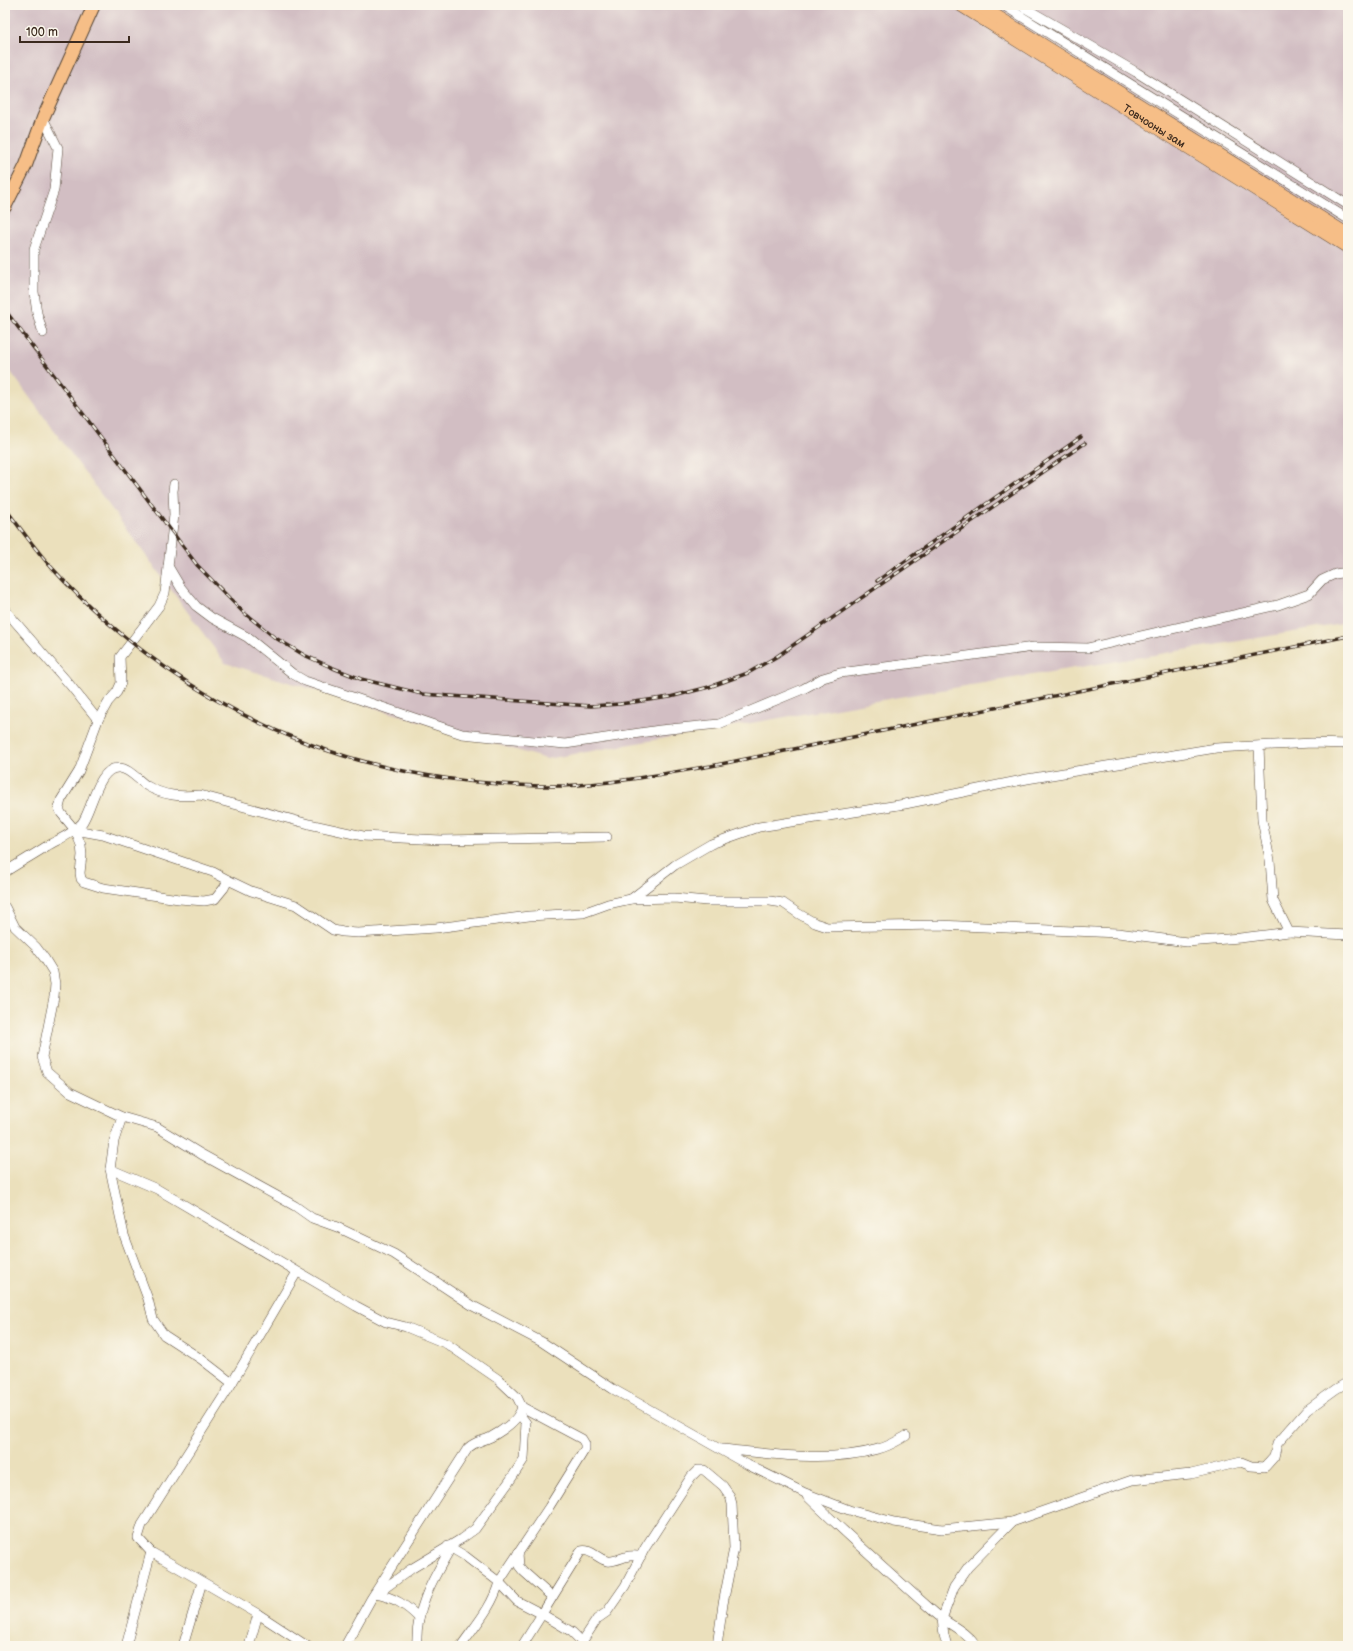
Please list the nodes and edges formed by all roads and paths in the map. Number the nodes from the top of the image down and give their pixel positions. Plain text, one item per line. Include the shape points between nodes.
1 (94, 5) edge
2 (961, 5) edge
3 (978, 5) edge
4 (1003, 5) edge
5 (1020, 5) edge
6 (43, 118) junction
7 (1348, 205) edge
8 (5, 207) edge
9 (1348, 219) edge
10 (1348, 235) edge
11 (1348, 247) edge
12 (43, 333) dead end
13 (174, 484) dead end
14 (168, 566) junction
15 (1348, 572) edge
16 (5, 610) edge
17 (98, 720) junction
18 (1348, 744) edge
19 (1259, 746) junction
20 (76, 830) junction
21 (607, 837) dead end
22 (5, 872) edge
23 (228, 880) junction
24 (631, 899) junction
25 (5, 907) edge
26 (1289, 932) junction
27 (1348, 935) edge
28 (122, 1117) junction
29 (110, 1169) junction
30 (297, 1272) junction
31 (1348, 1382) edge
32 (232, 1383) junction
33 (521, 1411) junction
34 (906, 1436) dead end
35 (718, 1448) junction
36 (804, 1493) junction
37 (1012, 1522) junction
38 (448, 1546) junction
39 (151, 1552) junction
40 (518, 1553) junction
41 (641, 1556) junction
42 (202, 1582) junction
43 (499, 1582) junction
44 (375, 1594) junction
45 (552, 1597) junction
46 (258, 1614) junction
47 (542, 1614) junction
48 (419, 1618) junction
49 (942, 1619) junction
50 (584, 1644) edge
51 (126, 1646) edge
52 (183, 1646) edge
53 (249, 1646) edge
54 (307, 1646) edge
55 (345, 1646) edge
56 (417, 1646) edge
57 (461, 1646) edge
58 (522, 1646) edge
59 (717, 1646) edge
60 (947, 1646) edge
61 (976, 1646) edge

1 - 6 main road
2 - 11 highway, Товчооны зам
3 - 10 highway, Товчооны зам
4 - 9 street
5 - 7 street via 1136,72
6 - 8 main road via 26,165
6 - 12 street via 58,148 54,190 34,249 34,292
13 - 14 street via 174,515
14 - 15 street via 196,606 247,637 279,664 305,681 462,734 565,744 719,724 823,678 840,674 1034,647 1088,648 1120,641 1278,605 1309,594 1322,580 1334,574
14 - 17 street via 160,606 120,657 121,684
16 - 17 street
17 - 20 street via 79,771 61,800 59,808
18 - 19 street
19 - 24 street via 1216,748 905,804 759,827 711,844 675,865
19 - 26 street via 1262,820 1270,860 1273,900
20 - 21 street via 90,812 96,789 103,778 110,770 119,768 168,795 200,795 363,836 441,840
20 - 22 street
20 - 23 street via 103,835 137,846 213,872
20 - 23 street via 81,845 81,879 91,885 179,899 211,901 216,899
23 - 24 street via 251,891 296,905 333,930 358,933 583,913
24 - 26 street via 770,901 783,903 804,917 827,927 939,925 1118,933 1188,942
25 - 28 street via 15,927 36,948 53,972 54,997 42,1057 46,1072 70,1092
26 - 27 street
28 - 29 street via 114,1141
28 - 35 street via 157,1127 312,1218 394,1254 473,1306 542,1342 613,1389
29 - 30 street via 157,1189
29 - 32 street via 124,1235 153,1319 164,1335
30 - 32 street
30 - 33 street via 386,1322 406,1327 447,1344 498,1379 517,1397
31 - 37 street via 1307,1410 1277,1444 1274,1457 1265,1467 1242,1462 1191,1474 1132,1480
32 - 39 street via 142,1525 138,1538
33 - 38 street via 526,1422 524,1459 475,1529
33 - 40 street via 582,1440 585,1444 582,1455
33 - 44 street via 490,1437 475,1442 468,1448
34 - 35 street via 879,1449 815,1456
35 - 36 street
36 - 37 street via 849,1510 894,1522 942,1529
36 - 49 street via 859,1546
37 - 49 street via 968,1567 954,1587
38 - 43 street
38 - 44 street
38 - 48 street via 448,1552 429,1587
39 - 42 street
39 - 51 street
40 - 43 street
40 - 45 street via 519,1566
41 - 45 street via 607,1561 590,1552 581,1551
41 - 50 street via 625,1586 606,1612 597,1619
41 - 59 street via 698,1470 704,1470 723,1486 732,1504 734,1548
42 - 46 street
42 - 52 street
43 - 47 street via 516,1601
43 - 57 street via 491,1604
44 - 48 street via 391,1597
44 - 55 street
45 - 47 street
46 - 53 street
46 - 54 street
47 - 50 street
47 - 58 street
48 - 56 street
49 - 60 street
49 - 61 street via 960,1630

